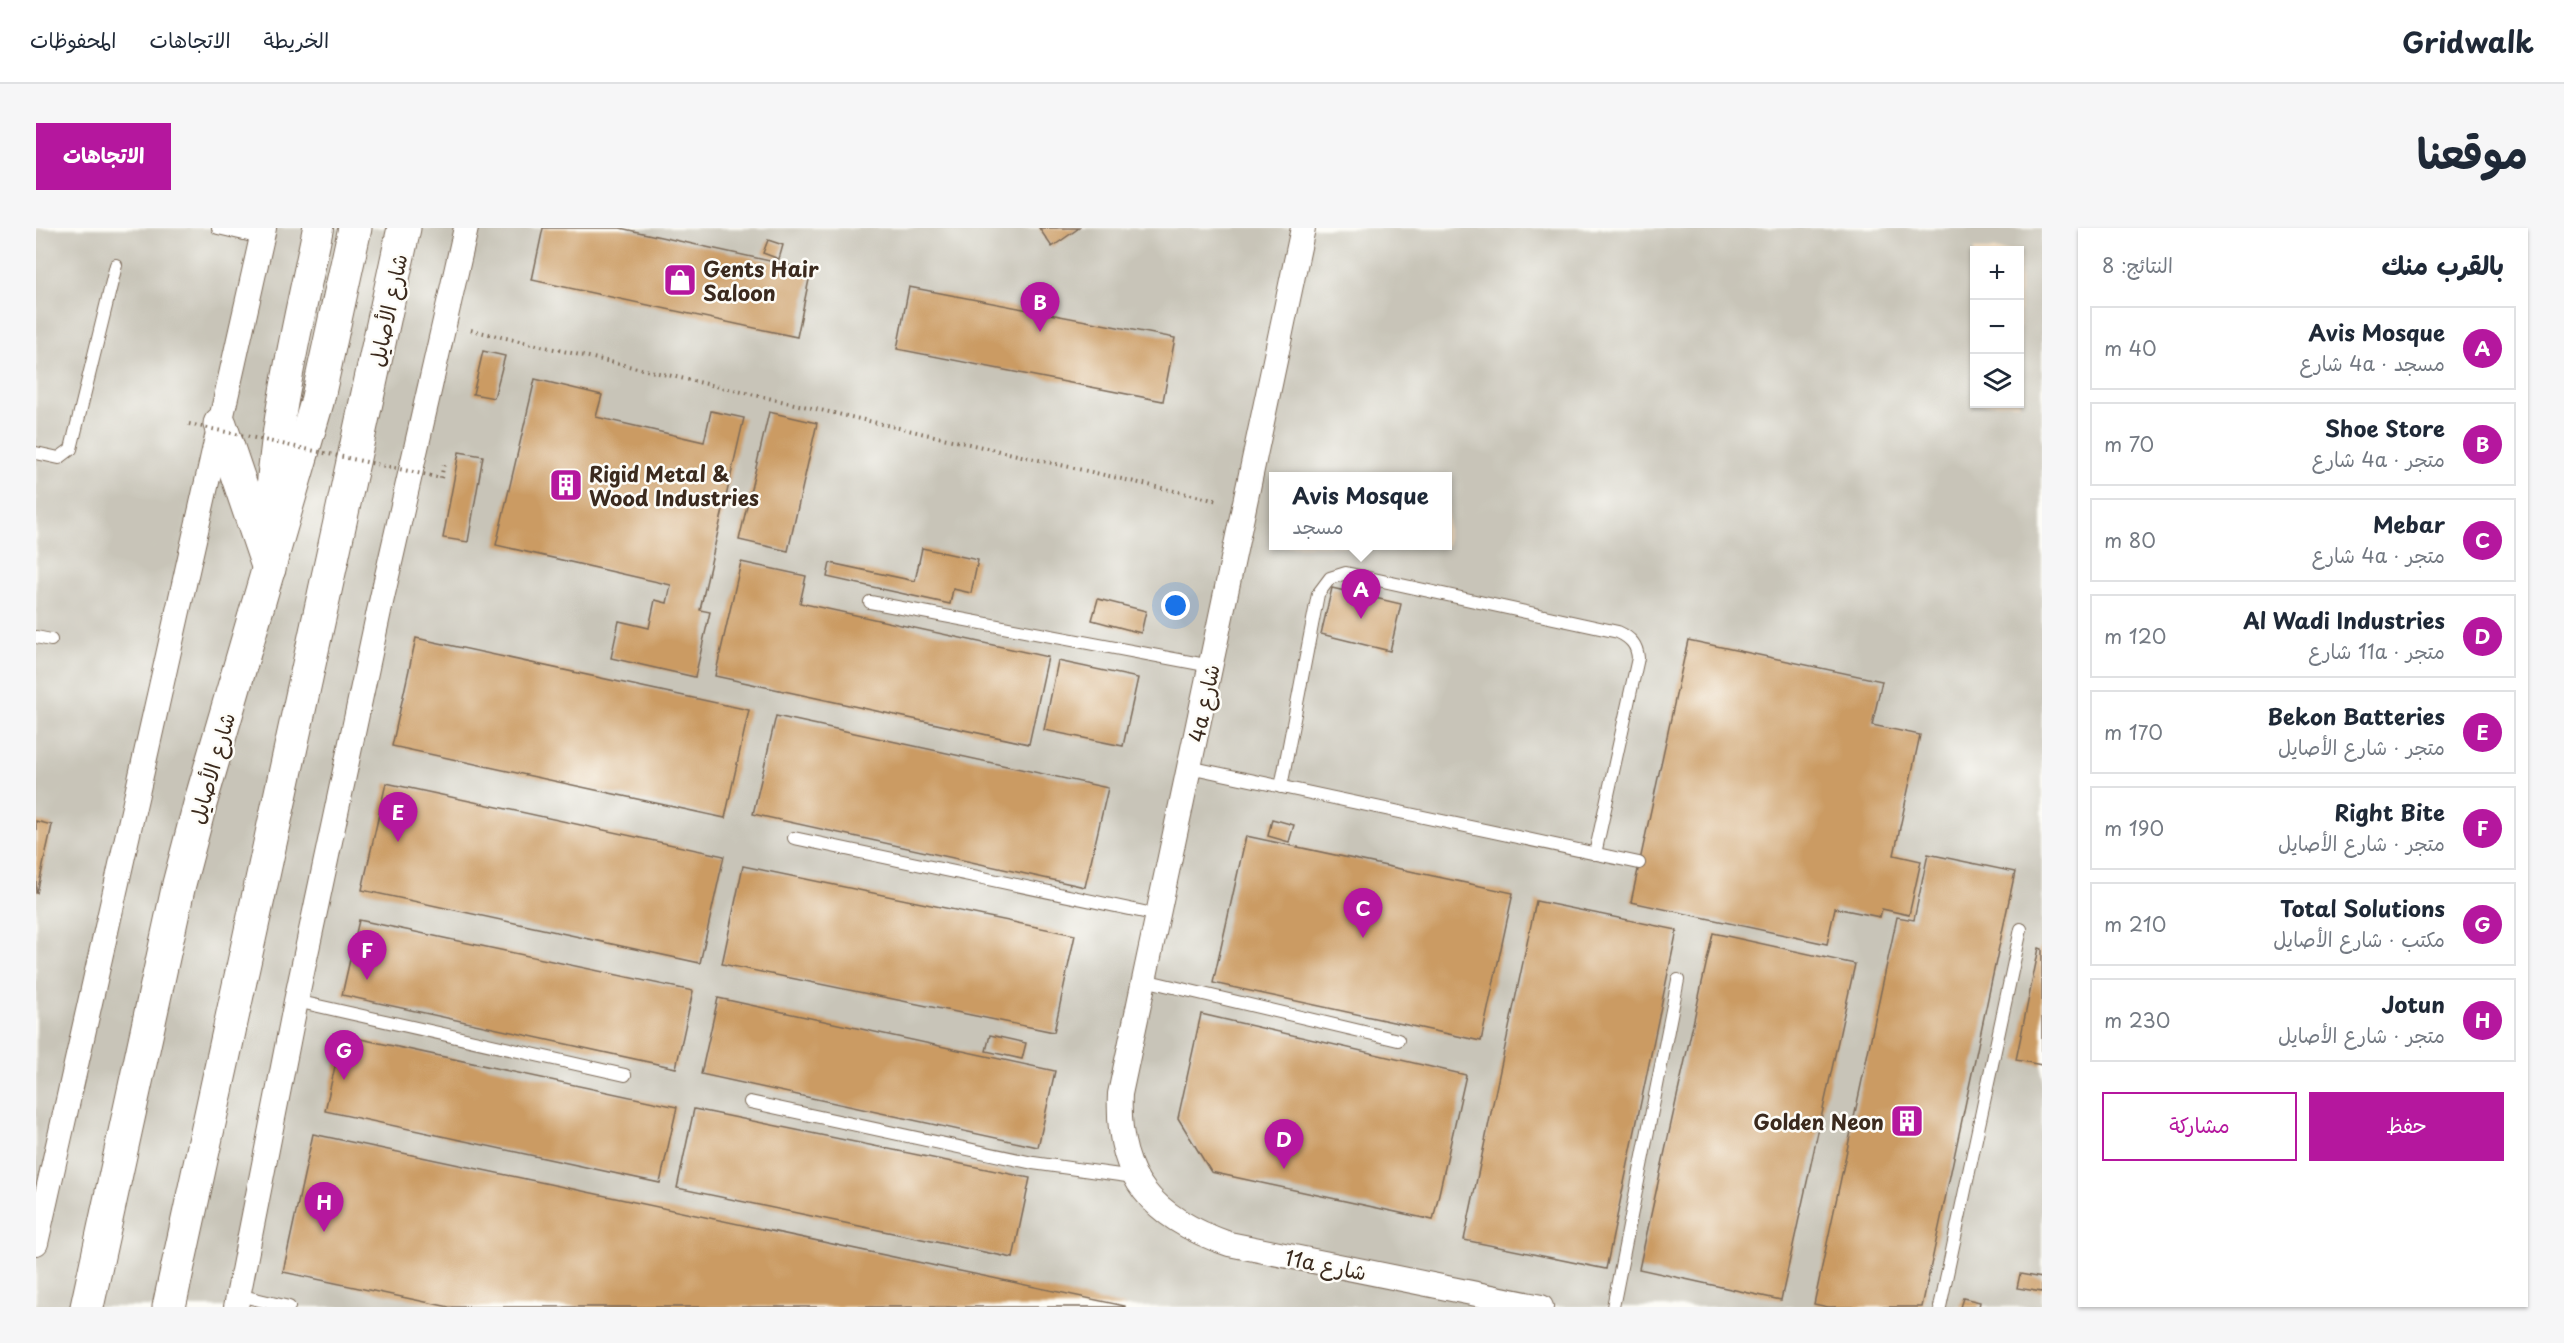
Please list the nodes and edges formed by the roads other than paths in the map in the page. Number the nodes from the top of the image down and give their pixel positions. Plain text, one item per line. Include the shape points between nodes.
1 (218, 228) edge
2 (318, 228) edge
3 (355, 228) edge
4 (404, 228) edge
5 (466, 228) edge
6 (1303, 228) edge
7 (262, 233) edge
8 (117, 264) dead end
9 (205, 424) junction
10 (36, 453) edge
11 (269, 569) junction
12 (870, 602) dead end
13 (36, 637) edge
14 (51, 640) dead end
15 (1211, 666) junction
16 (1189, 767) junction
17 (1281, 787) junction
18 (794, 838) dead end
19 (1595, 854) junction
20 (1639, 863) dead end
21 (1158, 915) junction
22 (2021, 929) dead end
23 (1144, 980) junction
24 (1678, 980) dead end
25 (296, 1001) junction
26 (1398, 1040) dead end
27 (625, 1075) dead end
28 (750, 1102) dead end
29 (1134, 1177) junction
30 (36, 1243) edge
31 (237, 1301) edge
32 (87, 1307) edge
33 (169, 1307) edge
34 (289, 1307) edge
35 (1541, 1307) edge
36 (1613, 1307) edge
37 (1940, 1307) edge

1 - 7 lane
2 - 11 street, شارع الأصايل via 278,428 272,474
3 - 11 main road via 317,402
4 - 33 main road, شارع الأصايل
5 - 25 street
6 - 15 street, 4a شارع
7 - 9 street
8 - 10 lane via 75,441 59,458
9 - 11 main road
9 - 30 street
11 - 32 main road, شارع الأصايل via 179,884
12 - 15 lane
13 - 14 lane
15 - 16 street, 4a شارع
16 - 17 lane
16 - 21 street, 4a شارع
17 - 19 lane
17 - 19 lane via 1318,594 1323,585 1346,573 1618,632 1633,642 1638,658
18 - 21 lane
19 - 20 lane
21 - 23 street, 4a شارع
22 - 37 lane
23 - 26 lane
23 - 29 street, 4a شارع via 1120,1094 1122,1138
24 - 36 lane
25 - 27 lane
25 - 31 street
28 - 29 lane via 1033,1163
29 - 35 street, 11a شارع via 1148,1196 1185,1226 1229,1244
31 - 34 lane

